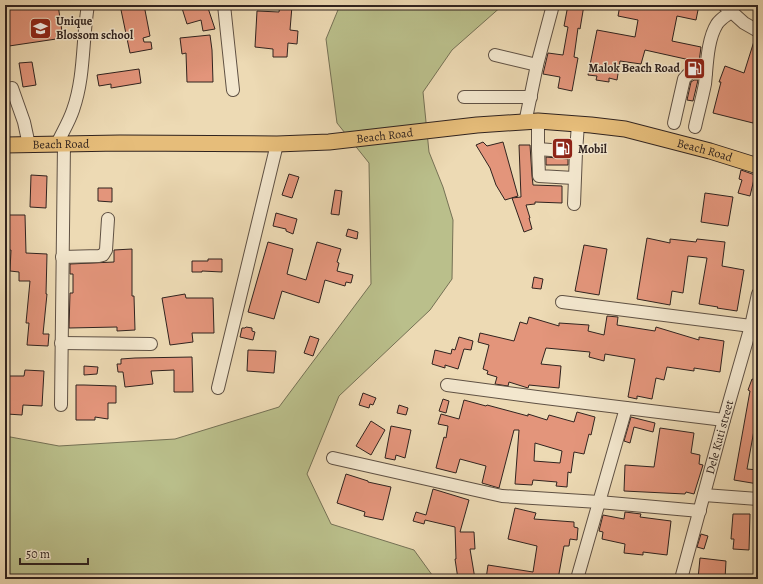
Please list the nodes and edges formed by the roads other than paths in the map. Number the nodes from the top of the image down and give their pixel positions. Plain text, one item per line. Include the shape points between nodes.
1 (88, 5) edge
2 (224, 5) edge
3 (553, 5) edge
4 (728, 8) edge
5 (758, 31) edge
6 (495, 55) dead end
7 (537, 65) junction
8 (706, 73) junction
9 (12, 88) dead end
10 (233, 90) dead end
11 (464, 97) dead end
12 (531, 97) junction
13 (532, 122) junction
14 (674, 123) dead end
15 (578, 124) junction
16 (695, 127) dead end
17 (60, 144) junction
18 (277, 144) junction
19 (5, 145) edge
20 (30, 145) junction
21 (538, 148) junction
22 (576, 152) junction
23 (758, 166) edge
24 (574, 178) junction
25 (574, 204) dead end
26 (108, 219) dead end
27 (62, 257) junction
28 (758, 294) edge
29 (562, 302) dead end
30 (751, 326) junction
31 (61, 343) junction
32 (151, 344) dead end
33 (447, 385) dead end
34 (218, 388) dead end
35 (60, 405) dead end
36 (626, 408) junction
37 (724, 420) junction
38 (333, 458) dead end
39 (704, 495) junction
40 (758, 499) edge
41 (599, 502) junction
42 (700, 511) junction
43 (577, 579) edge
44 (680, 579) edge

1 - 17 street via 78,92
2 - 10 street
3 - 7 street
4 - 5 street via 744,23
4 - 8 street via 714,30
6 - 7 street
7 - 12 street
8 - 14 street via 687,74
8 - 16 street
9 - 20 street
11 - 12 street
12 - 13 street
13 - 15 main road, Beach Road
13 - 18 main road, Beach Road via 477,125 329,142
13 - 21 street
15 - 22 street
15 - 23 main road, Beach Road via 625,129
17 - 18 main road, Beach Road
17 - 20 main road, Beach Road
17 - 27 street
18 - 34 street
19 - 20 main road, Beach Road
21 - 22 street
21 - 24 street via 539,176
22 - 24 street
24 - 25 street
26 - 27 street via 106,250 102,255
27 - 31 street
28 - 30 street, Dele Kuti street
29 - 30 street
30 - 37 street, Dele Kuti street
31 - 32 street
31 - 35 street
33 - 36 street
36 - 37 street
36 - 41 street
37 - 39 street, Dele Kuti street
38 - 41 street via 502,496
39 - 40 street
39 - 42 street, Dele Kuti street
41 - 42 street
41 - 43 street
42 - 44 street, Dele Kuti street

